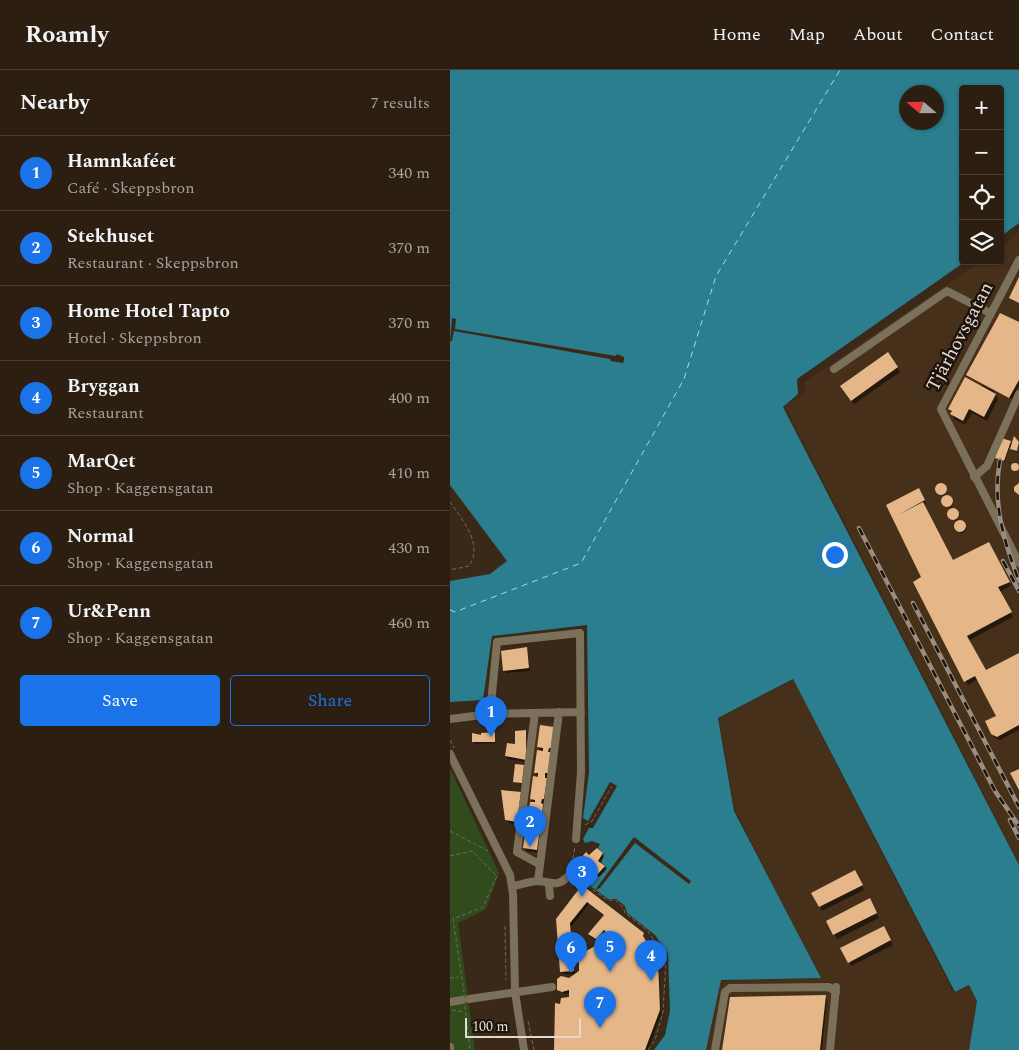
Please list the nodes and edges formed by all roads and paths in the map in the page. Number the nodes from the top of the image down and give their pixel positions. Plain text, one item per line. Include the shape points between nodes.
1 (1019, 260) edge
2 (990, 314) junction
3 (834, 369) dead end
4 (1019, 394) edge
5 (974, 477) junction
6 (450, 502) edge
7 (1019, 562) edge
8 (450, 570) edge
9 (558, 712) junction
10 (581, 712) junction
11 (535, 713) junction
12 (490, 714) junction
13 (450, 719) edge
14 (450, 754) edge
15 (612, 786) dead end
16 (592, 821) dead end
17 (450, 831) edge
18 (576, 838) joint
19 (491, 853) dead end
20 (450, 856) edge
21 (538, 864) junction
22 (571, 873) junction
23 (538, 882) junction
24 (549, 885) junction
25 (513, 886) junction
26 (550, 896) dead end
27 (450, 919) edge
28 (453, 919) junction
29 (505, 922) dead end
30 (460, 977) junction
31 (450, 978) edge
32 (552, 987) dead end
33 (511, 993) junction
34 (465, 998) junction
35 (450, 1002) edge
36 (466, 1008) dead end
37 (452, 1010) dead end
38 (466, 1012) junction
39 (470, 1050) edge
40 (524, 1050) edge
41 (648, 1050) edge
42 (715, 1050) edge
43 (830, 1050) edge

1 - 2 street, Tjärhovsgatan
2 - 3 street via 947,291
2 - 5 street, Tjärhovsgatan via 941,409
4 - 5 street via 987,466
5 - 7 street, Tjärhovsgatan
6 - 8 path via 470,530 474,552 469,566
9 - 10 street
9 - 11 street
9 - 21 street
10 - 12 street via 580,633 497,642
10 - 18 street
11 - 12 street
11 - 21 street via 517,852
12 - 13 street
14 - 25 street via 507,865
15 - 16 path
17 - 19 path
18 - 22 path
20 - 28 path via 472,851 497,876 484,907
21 - 23 street
22 - 24 street via 563,882
22 - 41 path via 607,900 615,900 623,907 625,913 648,932 666,960 663,1012 655,1040
23 - 24 street
23 - 25 street
24 - 26 street
25 - 33 street
27 - 28 path
28 - 30 path
29 - 33 path via 504,957
30 - 31 path
30 - 34 path
32 - 33 street
33 - 34 street
33 - 40 street
34 - 35 street
36 - 38 path
37 - 38 path
38 - 39 path
42 - 43 street via 725,992 730,988 829,987 836,990

